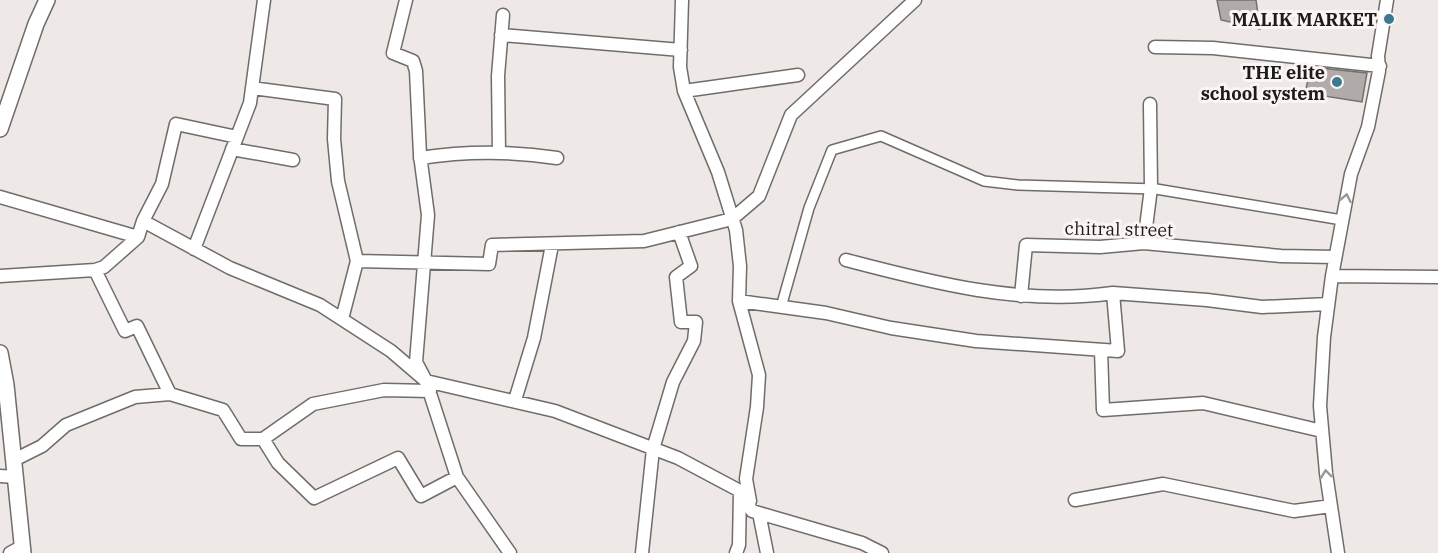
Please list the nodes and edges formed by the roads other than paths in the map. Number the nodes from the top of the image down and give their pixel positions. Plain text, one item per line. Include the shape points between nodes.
1 (47, 0) edge
2 (264, 0) edge
3 (406, 0) edge
4 (682, 0) edge
5 (915, 0) edge
6 (1387, 0) edge
7 (502, 15) dead end
8 (501, 35) junction
9 (1155, 47) dead end
10 (681, 50) junction
11 (1380, 66) junction
12 (798, 75) dead end
13 (252, 88) junction
14 (684, 91) junction
15 (4, 104) edge
16 (1150, 104) dead end
17 (0, 129) edge
18 (234, 143) junction
19 (499, 153) junction
20 (420, 158) junction
21 (557, 158) dead end
22 (292, 160) dead end
23 (1151, 188) junction
24 (0, 197) edge
25 (732, 219) junction
26 (1342, 220) junction
27 (143, 221) junction
28 (680, 232) junction
29 (138, 237) junction
30 (1144, 243) junction
31 (552, 245) junction
32 (194, 249) junction
33 (1335, 256) junction
34 (846, 260) dead end
35 (357, 261) junction
36 (425, 264) junction
37 (95, 270) junction
38 (0, 276) edge
39 (1332, 276) junction
40 (1438, 277) edge
41 (1113, 293) junction
42 (1021, 296) junction
43 (739, 301) junction
44 (1328, 303) junction
45 (781, 307) junction
46 (342, 319) junction
47 (1101, 350) junction
48 (0, 352) edge
49 (428, 386) junction
50 (170, 394) junction
51 (514, 400) junction
52 (1322, 431) junction
53 (262, 439) junction
54 (653, 449) junction
55 (14, 460) junction
56 (0, 476) edge
57 (16, 477) junction
58 (458, 477) junction
59 (740, 490) junction
60 (1075, 500) dead end
61 (1331, 506) junction
62 (755, 512) junction
63 (18, 551) edge
64 (510, 553) edge
65 (642, 553) edge
66 (736, 553) edge
67 (767, 553) edge
68 (882, 553) edge
69 (1338, 553) edge

1 - 15 street
2 - 13 street
3 - 20 street via 393,53 413,61 416,71
4 - 10 street
5 - 25 street via 791,115 759,196
6 - 11 street via 1378,56
7 - 8 street
8 - 10 street
8 - 19 street
9 - 11 street via 1212,48
10 - 14 street
26 -> 11 street
12 - 14 street
13 - 18 street
13 - 35 street via 335,99 338,181
14 - 25 street via 718,172
15 - 17 street
16 - 23 street
18 - 22 street
18 - 27 street via 176,124 162,184
18 - 32 street
19 - 20 street via 464,152
19 - 21 street
20 - 36 street via 429,215
23 - 26 street
23 - 30 street
23 - 45 street via 984,181 881,136 832,150 809,208
24 - 29 street
25 - 28 street
25 - 43 street via 740,266
26 - 33 street
27 - 29 street
27 - 32 street
28 - 31 street via 644,241
28 - 54 street via 691,266 676,277 681,322 696,322 694,341 673,382
29 - 37 street via 104,267
30 - 33 street, chitral street via 1281,256
30 - 42 street, chitral street via 1100,247 1026,245
31 - 36 street via 492,245 489,264
31 - 51 street via 534,338
32 - 46 street via 320,305
33 - 39 street
34 - 42 street via 941,283
35 - 36 street
35 - 46 street
36 - 49 street via 416,362
37 - 38 street
37 - 50 street via 125,331 137,326
39 - 40 street
39 - 44 street
41 - 42 street via 1076,298
41 - 44 street via 1262,307
41 - 47 street via 1118,351
43 - 45 street
43 - 62 street via 759,375 746,479
44 - 52 street via 1320,406
45 - 47 street via 976,341
46 - 49 street via 391,351
47 - 52 street via 1104,410 1203,403
48 - 55 street
49 - 51 street
49 - 53 street via 314,404
49 - 58 street
50 - 53 street via 223,410 241,439
50 - 55 street via 135,397 96,411 66,425 42,446
51 - 54 street via 555,411
61 -> 52 street
53 - 58 street via 278,463 314,498 398,458 421,496
54 - 59 street
54 - 65 street
55 - 57 street
56 - 57 street
57 - 63 street
58 - 64 street
59 - 62 street
59 - 66 street
60 - 61 street via 1163,484 1294,511
61 - 69 street
62 - 67 street
62 - 68 street via 862,543

